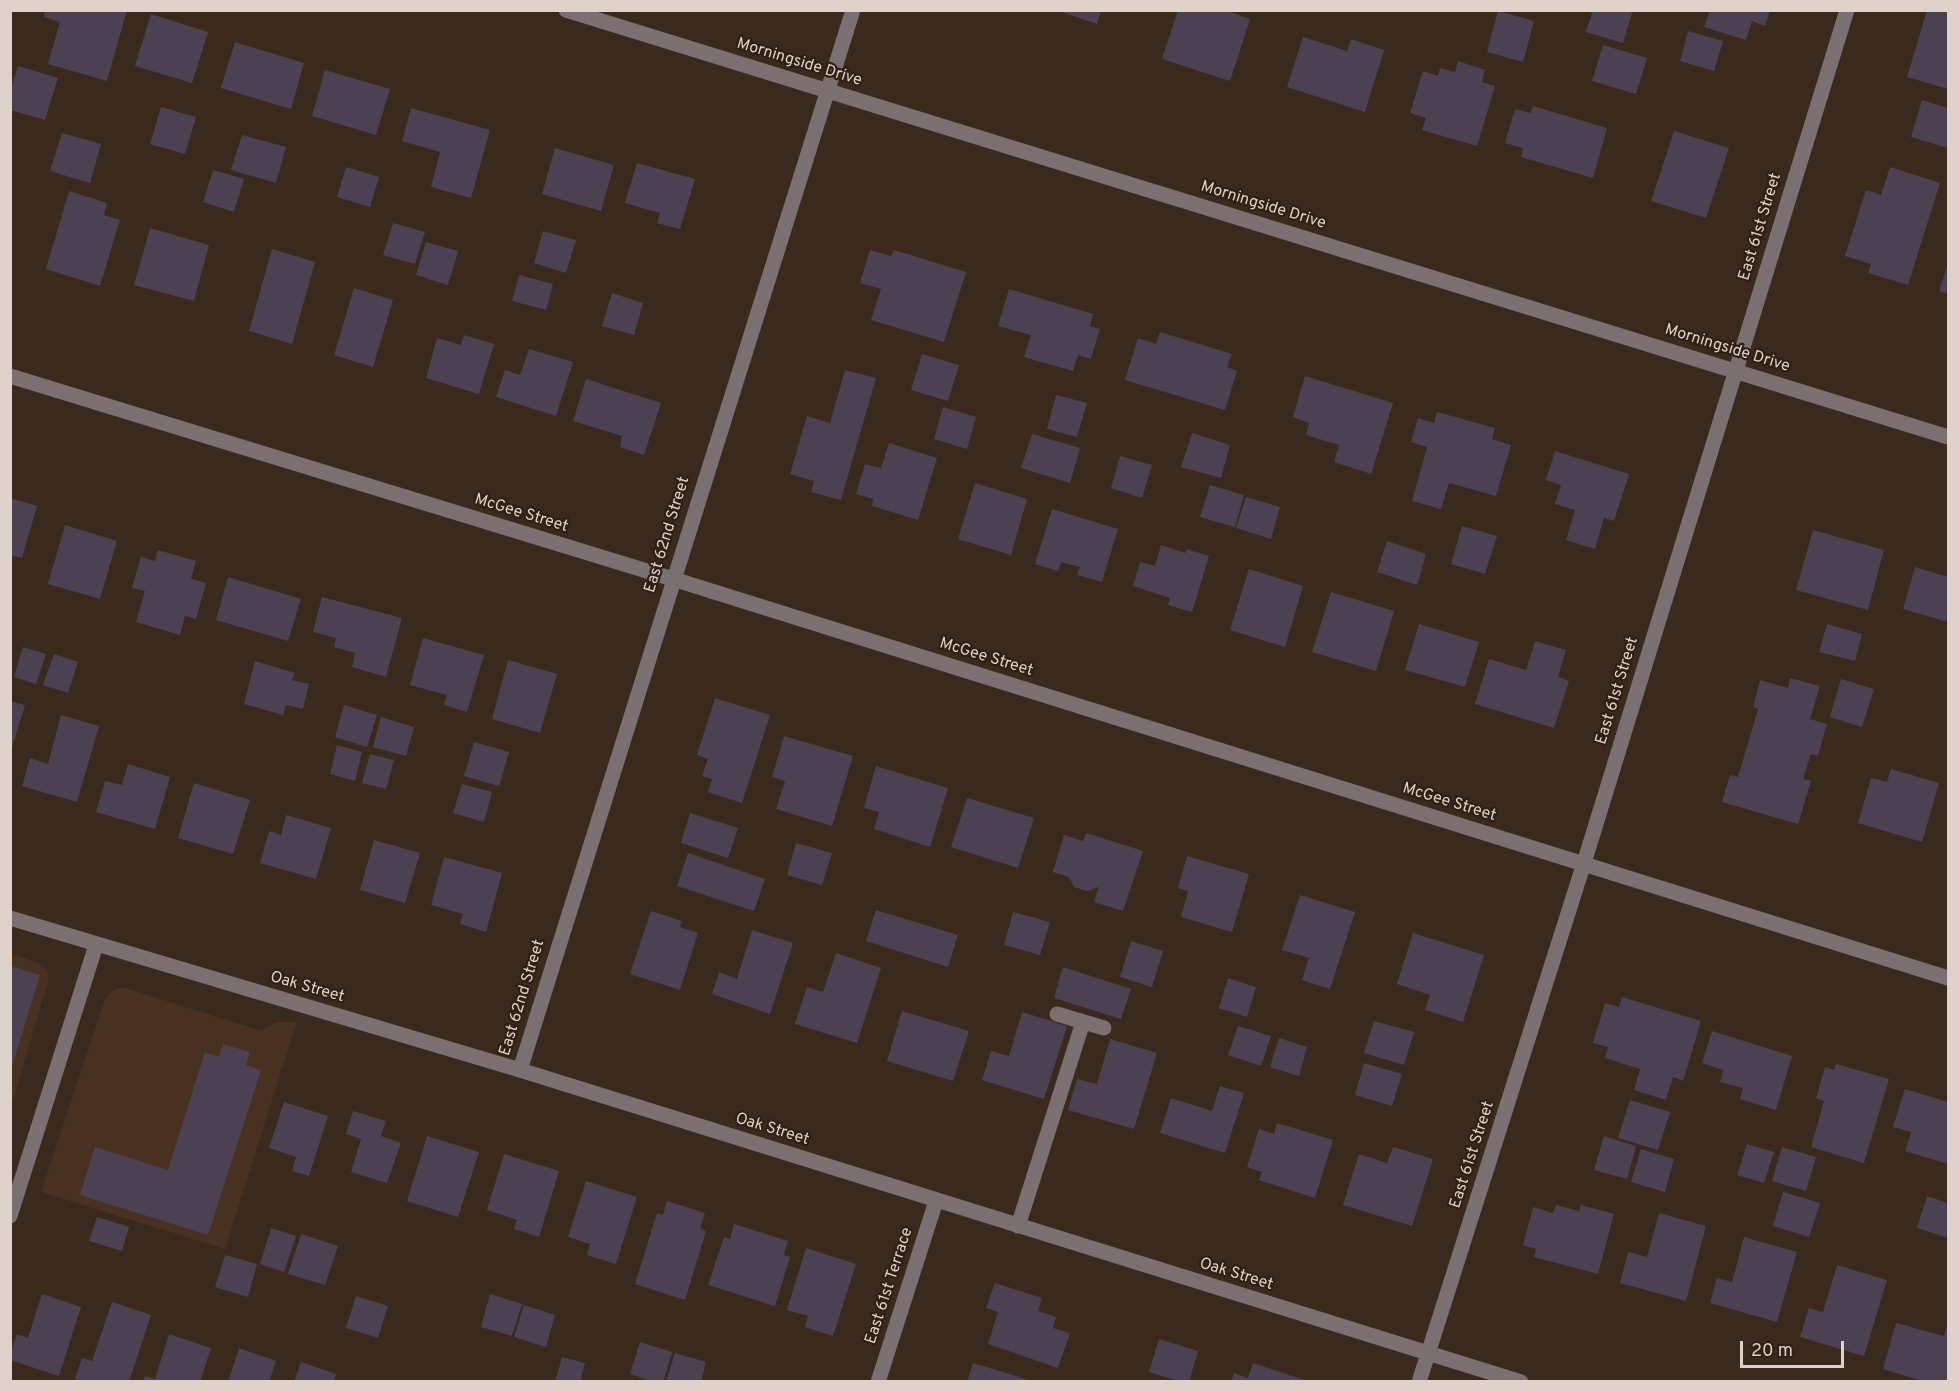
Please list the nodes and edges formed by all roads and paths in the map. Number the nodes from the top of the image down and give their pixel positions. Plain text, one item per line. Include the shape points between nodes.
1 (566, 10) edge
2 (853, 10) edge
3 (1847, 10) edge
4 (826, 90) junction
5 (1736, 370) junction
6 (10, 376) edge
7 (1948, 437) edge
8 (673, 579) junction
9 (1584, 863) junction
10 (10, 918) edge
11 (96, 945) junction
12 (1948, 978) edge
13 (1057, 1014) dead end
14 (1083, 1022) junction
15 (1104, 1028) dead end
16 (520, 1070) junction
17 (936, 1201) junction
18 (10, 1216) edge
19 (1018, 1226) junction
20 (1429, 1354) junction
21 (878, 1382) edge
22 (1419, 1382) edge
23 (1521, 1382) edge

1 - 4 street, Morningside Drive
2 - 4 street, East 62nd Street
3 - 5 street, East 61st Street
4 - 5 street, Morningside Drive
4 - 8 street, East 62nd Street
5 - 7 street, Morningside Drive
5 - 9 street, East 61st Street
6 - 8 street, McGee Street
8 - 9 street, McGee Street
8 - 16 street, East 62nd Street
9 - 12 street, McGee Street
9 - 20 street, East 61st Street
10 - 11 street, Oak Street
11 - 16 street, Oak Street
11 - 18 street
13 - 14 street
14 - 15 street
14 - 19 street
16 - 17 street, Oak Street
17 - 19 street, Oak Street
17 - 21 street, East 61st Terrace
19 - 20 street, Oak Street
20 - 22 street, East 61st Street
20 - 23 street, Oak Street

